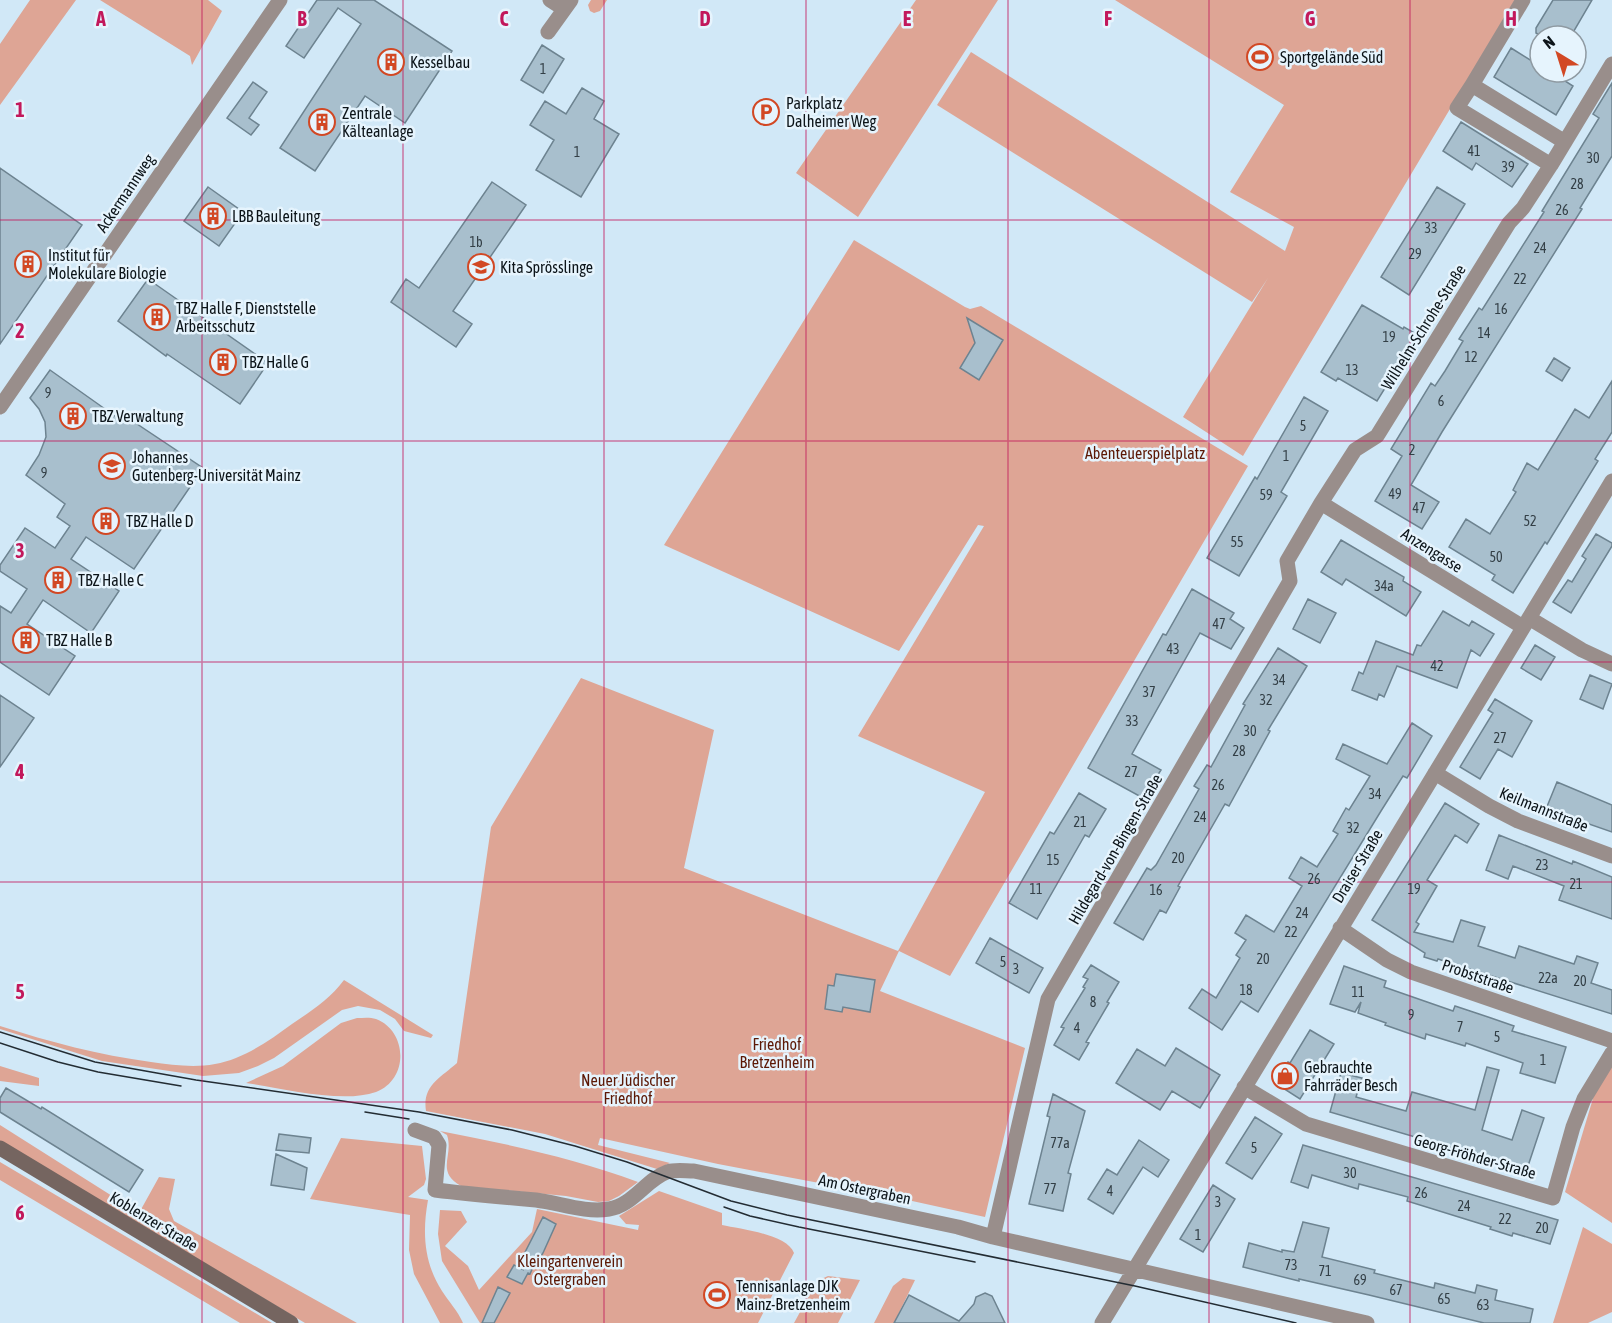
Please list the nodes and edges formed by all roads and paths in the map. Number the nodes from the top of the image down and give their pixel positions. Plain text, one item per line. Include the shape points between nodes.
1 (280, 0) edge
2 (550, 0) edge
3 (1523, 0) edge
4 (567, 5) edge
5 (548, 32) dead end
6 (1612, 64) edge
7 (1472, 85) junction
8 (1565, 142) junction
9 (1551, 165) junction
10 (0, 407) edge
11 (1612, 482) edge
12 (1321, 503) junction
13 (1526, 623) junction
14 (1612, 664) edge
15 (1435, 772) junction
16 (1612, 856) edge
17 (1340, 928) junction
18 (1612, 1041) edge
19 (1612, 1053) edge
20 (1244, 1087) junction
21 (415, 1130) dead end
22 (0, 1148) edge
23 (993, 1237) junction
24 (1133, 1269) junction
25 (291, 1323) edge
26 (1102, 1323) edge
27 (1367, 1323) edge

1 - 10 street, Ackermannweg
2 - 4 street
3 - 7 street
4 - 5 street
6 - 8 street, Wilhelm-Schrohe-Straße
7 - 8 street
7 - 9 street via 1457,108
8 - 9 street, Wilhelm-Schrohe-Straße
9 - 12 street, Wilhelm-Schrohe-Straße via 1509,223 1377,436 1355,450
11 - 13 street, Draiser Straße
12 - 13 street, Anzengasse
12 - 23 street, Hildegard-von-Bingen-Straße via 1287,561 1290,581 1048,999
13 - 14 street, Anzengasse
13 - 15 street, Draiser Straße
15 - 16 street, Keilmannstraße via 1518,821
15 - 17 street, Draiser Straße
17 - 18 street, Probststraße via 1411,972
17 - 20 street, Draiser Straße
19 - 20 street, Georg-Fröhder-Straße via 1584,1099 1553,1198 1306,1124
20 - 24 street, Draiser Straße
21 - 23 street, Am Ostergraben via 434,1137 439,1145 435,1190 610,1209 662,1174 694,1171
22 - 25 main road, Koblenzer Straße
23 - 24 street, Am Ostergraben
24 - 26 street, Draiser Straße
24 - 27 street, Am Ostergraben

